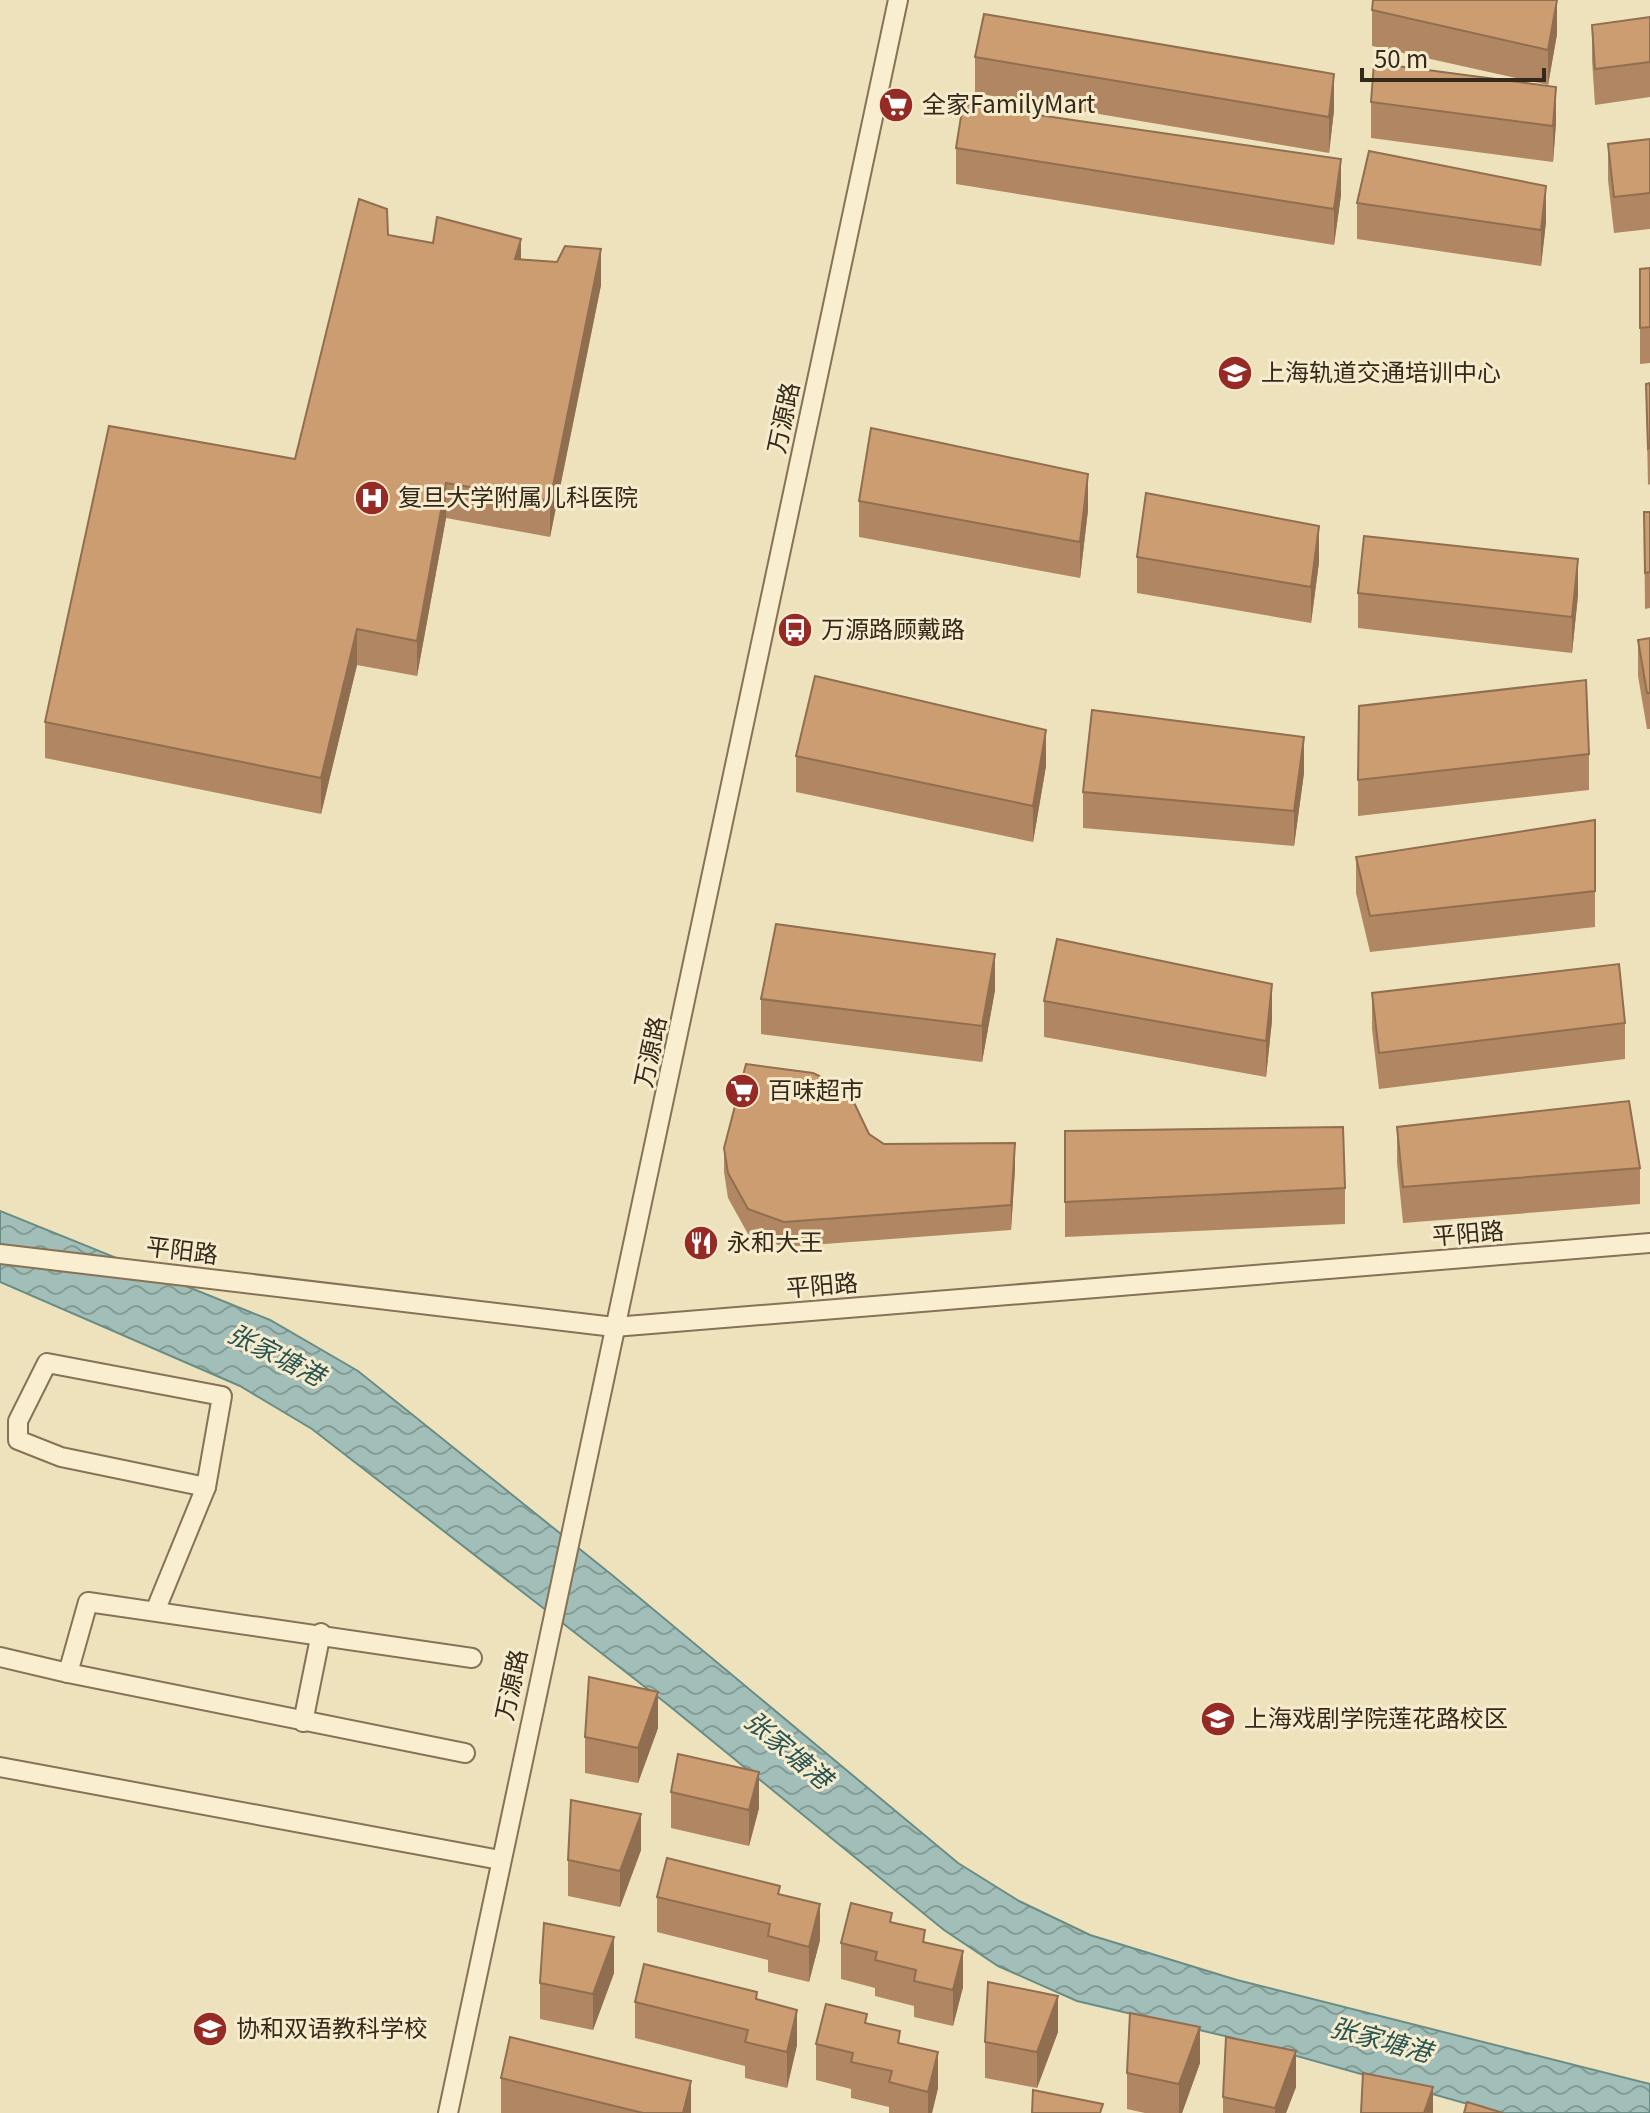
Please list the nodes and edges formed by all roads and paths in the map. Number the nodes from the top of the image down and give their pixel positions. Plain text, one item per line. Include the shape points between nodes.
1 (898, 0) edge
2 (1650, 1243) edge
3 (0, 1254) edge
4 (614, 1327) junction
5 (9, 1419) edge
6 (206, 1487) junction
7 (156, 1609) junction
8 (321, 1633) junction
9 (0, 1657) edge
10 (472, 1658) dead end
11 (68, 1673) junction
12 (303, 1722) junction
13 (465, 1753) dead end
14 (0, 1767) edge
15 (500, 1860) junction
16 (448, 2113) edge

1 - 4 street, 万源路
2 - 4 street, 平阳路
3 - 4 street, 平阳路
4 - 15 street, 万源路
5 - 6 street via 18,1440 61,1457
5 - 6 street via 47,1363 222,1396
6 - 7 street
7 - 8 street
7 - 11 street via 88,1602
8 - 10 street
8 - 12 street
9 - 11 street
11 - 12 street
12 - 13 street
14 - 15 street
15 - 16 street, 万源路

